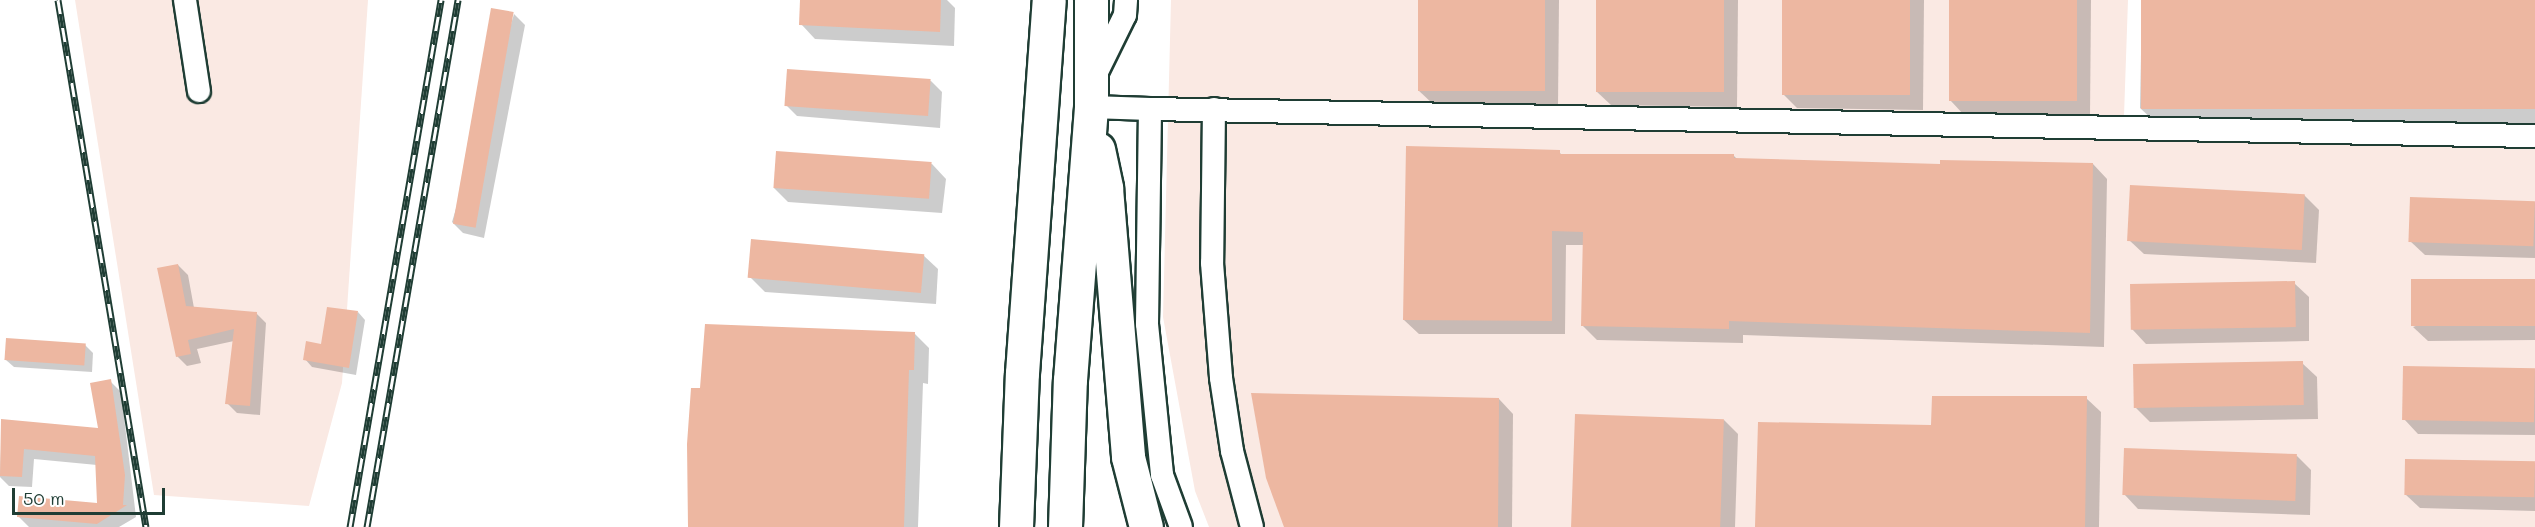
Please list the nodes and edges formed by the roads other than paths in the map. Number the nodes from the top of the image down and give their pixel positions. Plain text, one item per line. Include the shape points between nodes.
1 (185, 0) edge
2 (1049, 0) edge
3 (1091, 0) edge
4 (1126, 0) edge
5 (199, 91) dead end
6 (1091, 96) junction
7 (1149, 109) junction
8 (1214, 109) junction
9 (2535, 136) edge
10 (1094, 185) junction
11 (1016, 527) edge
12 (1065, 527) edge
13 (1146, 527) edge
14 (1181, 527) edge
15 (1252, 527) edge

1 - 5 street
2 - 11 highway via 1022,373
3 - 6 highway
4 - 6 street via 1125,15
6 - 7 street
6 - 10 highway
7 - 8 street
7 - 14 street via 1146,324 1162,475
8 - 9 street
8 - 15 street via 1212,263 1221,378 1232,452
10 - 12 highway via 1070,380
10 - 13 highway via 1128,457

